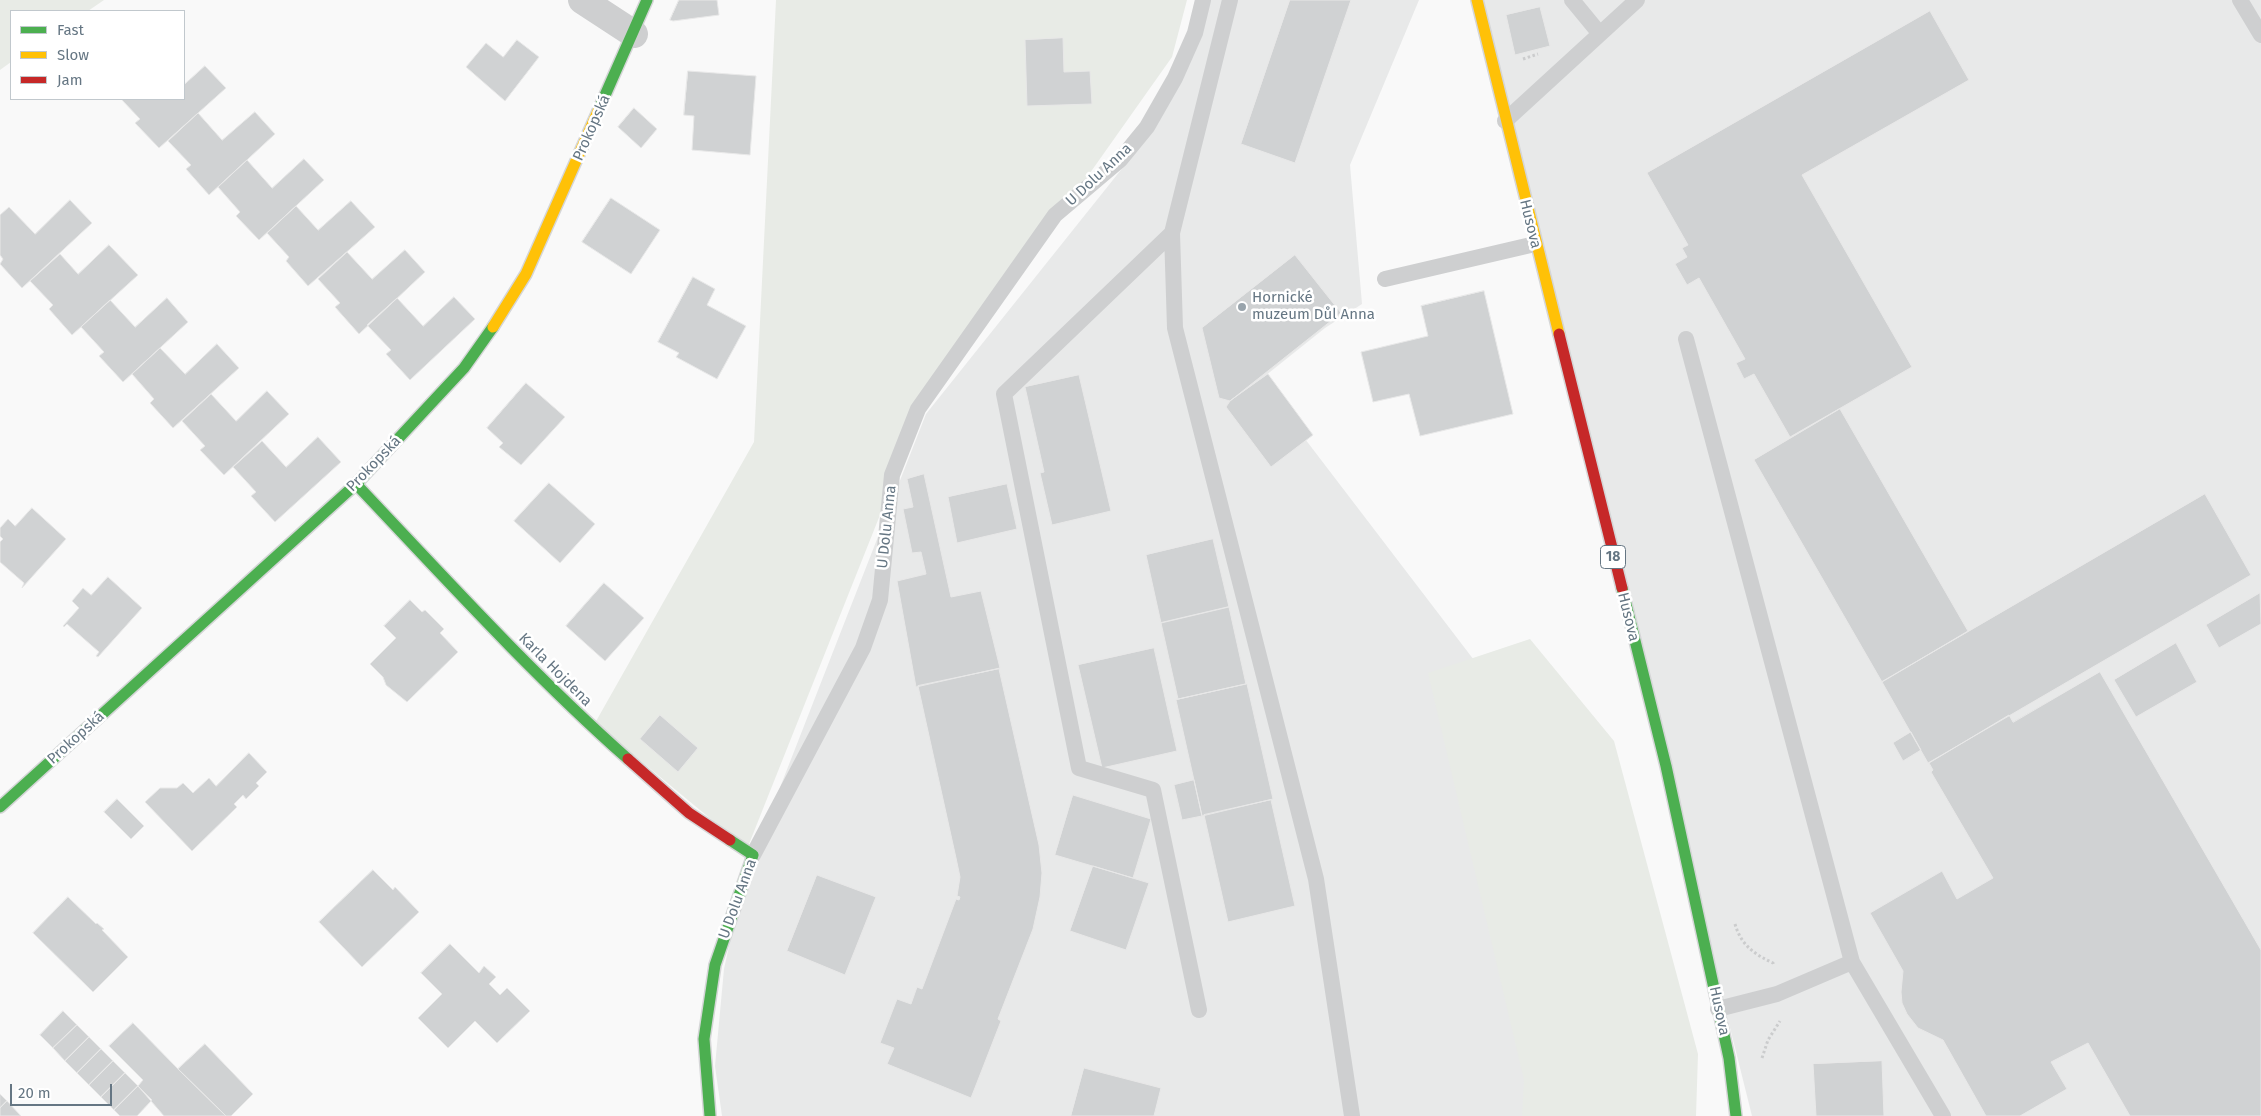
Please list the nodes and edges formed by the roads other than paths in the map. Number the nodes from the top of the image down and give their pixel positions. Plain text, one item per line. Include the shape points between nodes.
1 (582, 0) edge
2 (648, 0) edge
3 (1203, 0) edge
4 (1230, 0) edge
5 (1477, 0) edge
6 (1572, 0) edge
7 (1637, 0) edge
8 (2240, 0) edge
9 (2255, 13) edge
10 (634, 34) junction
11 (1600, 34) junction
12 (2261, 36) edge
13 (1505, 120) junction
14 (1172, 233) junction
15 (1535, 244) junction
16 (1385, 279) dead end
17 (1686, 338) dead end
18 (356, 484) junction
19 (0, 807) edge
20 (753, 855) junction
21 (1852, 962) junction
22 (1718, 1009) junction
23 (1199, 1010) dead end
24 (710, 1116) edge
25 (1352, 1116) edge
26 (1736, 1116) edge
27 (1943, 1116) edge

1 - 10 street
2 - 10 street, Prokopská
3 - 20 lane, U Dolu Anna via 1191,42 1147,128 1120,160 1055,216 918,409 892,475 880,600 863,648
4 - 14 lane
5 - 13 street, Husova / 18
6 - 11 lane
7 - 11 lane
8 - 9 lane
9 - 12 lane
10 - 18 street, Prokopská via 526,274 500,318 464,368
11 - 13 lane
13 - 15 street, Husova / 18
14 - 23 lane via 1004,394 1079,768 1152,790
14 - 25 lane via 1175,328 1316,879
15 - 16 lane
15 - 22 street, Husova / 18 via 1666,766
17 - 21 lane
18 - 19 street, Prokopská
18 - 20 street, Karla Hojdena via 582,718 689,812
20 - 24 street, U Dolu Anna via 715,965 704,1038
21 - 22 lane via 1778,994
21 - 27 lane
22 - 26 street, Husova / 18 via 1729,1058

